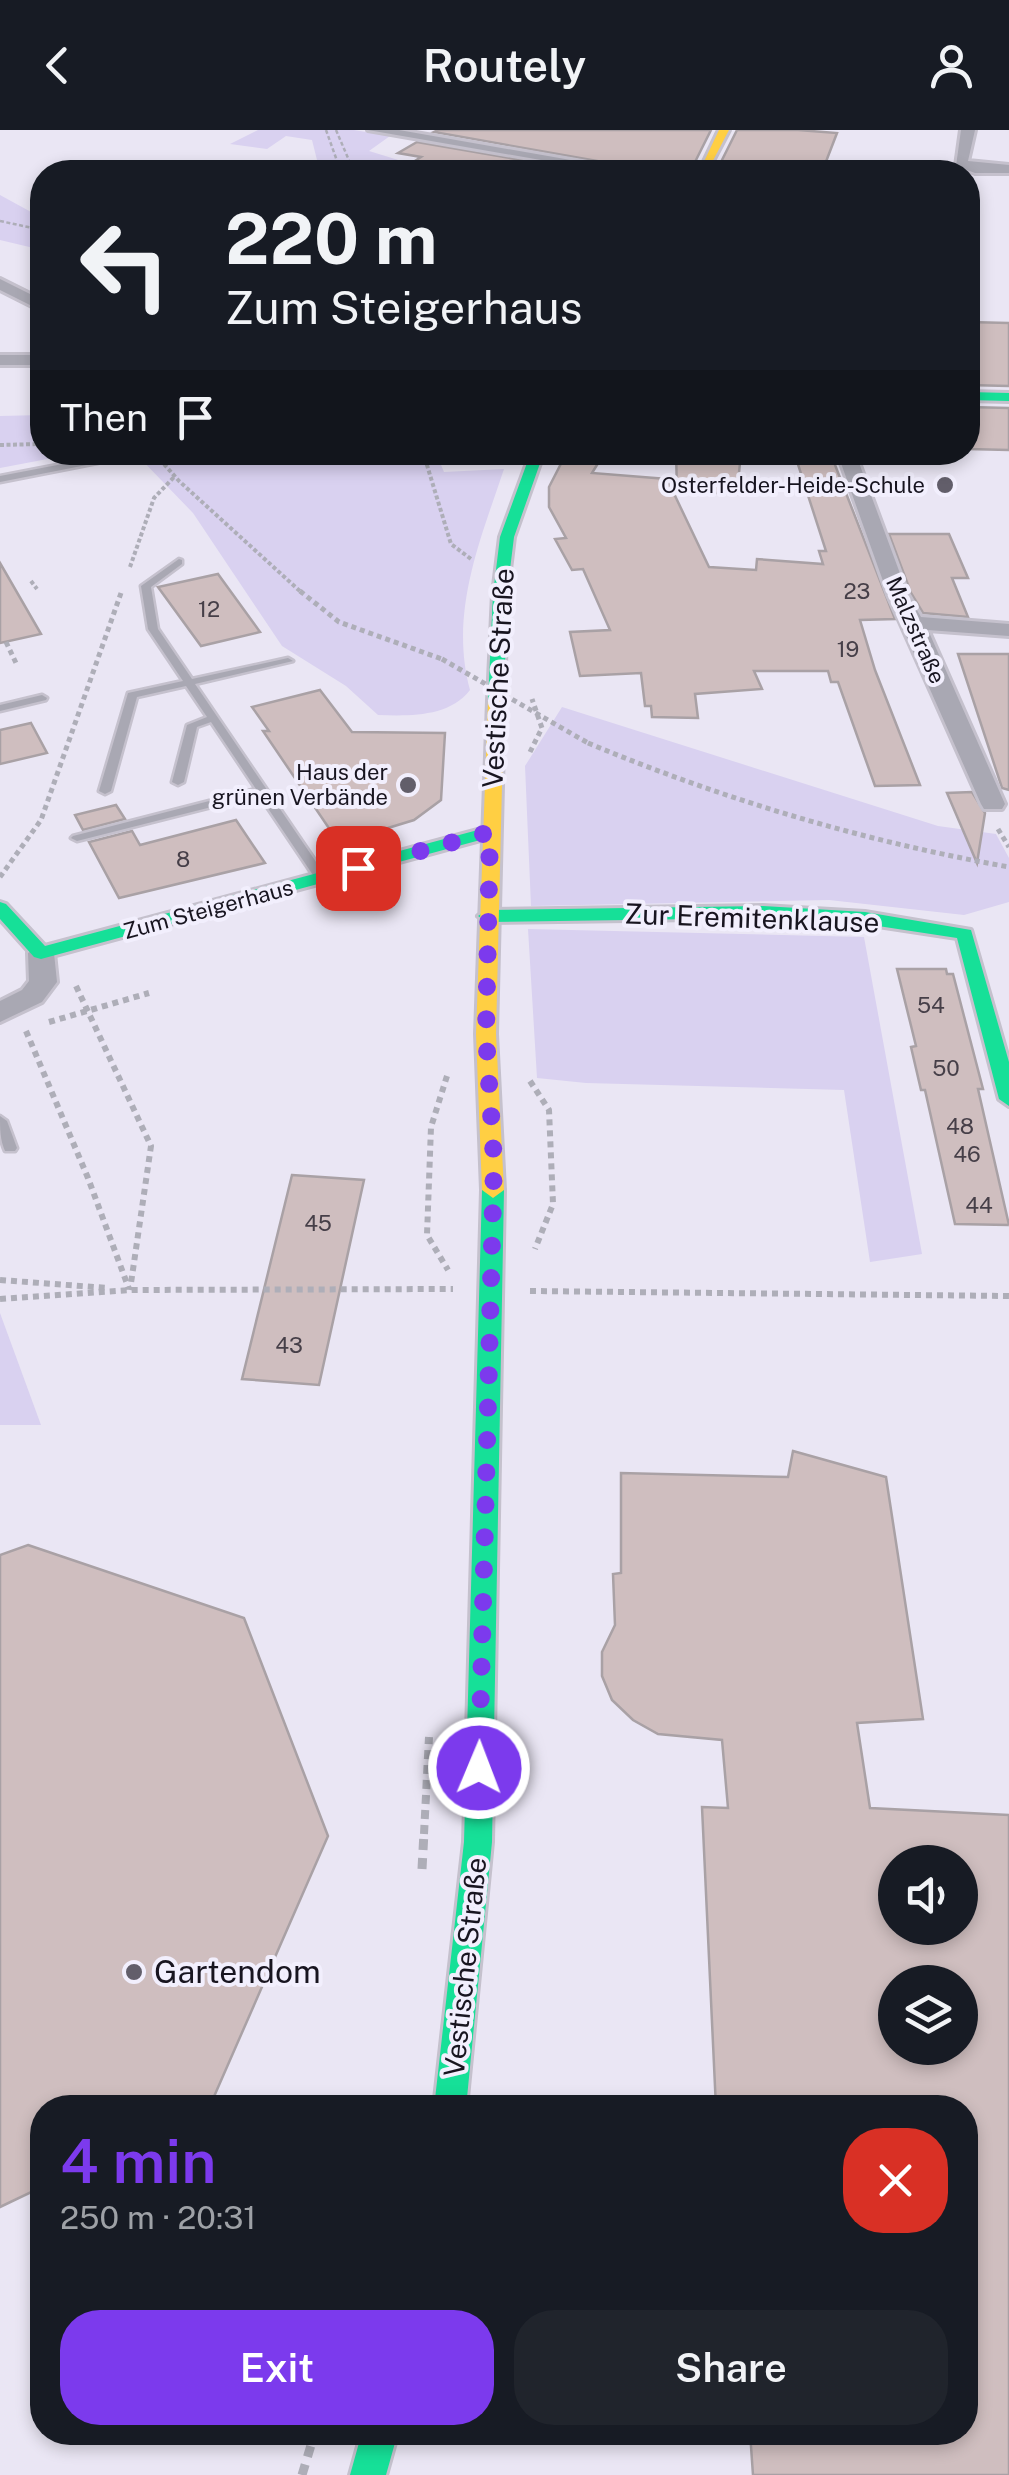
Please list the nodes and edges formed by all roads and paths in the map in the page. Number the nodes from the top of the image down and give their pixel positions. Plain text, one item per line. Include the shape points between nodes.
1 (326, 130) edge
2 (336, 130) edge
3 (375, 130) edge
4 (724, 130) edge
5 (968, 130) edge
6 (408, 132) edge
7 (332, 142) junction
8 (343, 142) junction
9 (337, 160) edge
10 (350, 160) edge
11 (565, 160) edge
12 (710, 160) edge
13 (963, 160) edge
14 (980, 169) edge
15 (1009, 169) edge
16 (0, 220) edge
17 (30, 227) edge
18 (0, 284) edge
19 (30, 300) edge
20 (0, 360) edge
21 (30, 360) edge
22 (980, 396) edge
23 (1009, 397) edge
24 (30, 444) edge
25 (0, 445) edge
26 (74, 465) edge
27 (165, 465) edge
28 (427, 465) edge
29 (533, 465) edge
30 (851, 465) edge
31 (175, 476) junction
32 (0, 479) edge
33 (179, 562) dead end
34 (129, 570) dead end
35 (31, 580) dead end
36 (123, 587) dead end
37 (37, 589) dead end
38 (500, 594) junction
39 (914, 623) junction
40 (1009, 630) edge
41 (6, 642) dead end
42 (288, 661) dead end
43 (16, 664) dead end
44 (186, 682) junction
45 (42, 698) dead end
46 (0, 708) edge
47 (211, 719) junction
48 (178, 782) dead end
49 (105, 791) dead end
50 (262, 792) junction
51 (993, 804) dead end
52 (490, 832) junction
53 (77, 838) dead end
54 (1009, 867) edge
55 (0, 877) edge
56 (321, 878) junction
57 (0, 908) edge
58 (487, 916) junction
59 (50, 951) junction
60 (149, 993) dead end
61 (88, 1011) junction
62 (6, 1023) edge
63 (25, 1029) junction
64 (1009, 1098) edge
65 (0, 1122) edge
66 (10, 1148) dead end
67 (0, 1280) edge
68 (489, 1289) junction
69 (130, 1290) junction
70 (1009, 1296) edge
71 (0, 1299) edge
72 (451, 2095) edge
73 (310, 2445) edge
74 (376, 2445) edge
75 (302, 2475) edge
76 (368, 2475) edge

1 - 7 path
2 - 8 path
3 - 6 street
4 - 12 street
5 - 13 street
6 - 11 street
7 - 8 path
7 - 9 path
8 - 10 path
14 - 15 street
16 - 17 path
18 - 19 street
20 - 21 street
22 - 23 street
24 - 25 path
26 - 32 lane
27 - 31 path
28 - 38 path via 451,544 480,566
29 - 38 street, Vestische Straße via 507,537
30 - 39 street, Malzstraße
31 - 34 path via 154,498
31 - 54 path, bridge via 347,628 442,659 588,743 755,808
33 - 44 lane via 146,586 153,629
35 - 37 path
36 - 55 path via 41,820
38 - 52 street, Vestische Straße
39 - 40 street
39 - 51 street, Malzstraße
41 - 43 path
42 - 44 lane
44 - 47 lane
44 - 49 lane via 132,694
45 - 46 lane
47 - 48 lane via 192,725
47 - 50 lane
50 - 53 lane
50 - 56 lane
52 - 56 street, Zum Steigerhaus
52 - 58 street, Vestische Straße
56 - 59 street, Zum Steigerhaus
57 - 59 street
58 - 64 street, Zur Eremitenklause via 763,912 865,918 965,934
58 - 68 street, Vestische Straße via 494,1161
59 - 61 path
59 - 62 street via 43,982
60 - 61 path
61 - 63 path
61 - 69 path via 151,1146
62 - 63 path
63 - 69 path
65 - 66 lane
67 - 69 path
68 - 69 path
68 - 70 path
68 - 72 street, Vestische Straße via 478,1842
69 - 71 path
73 - 75 path
74 - 76 street

